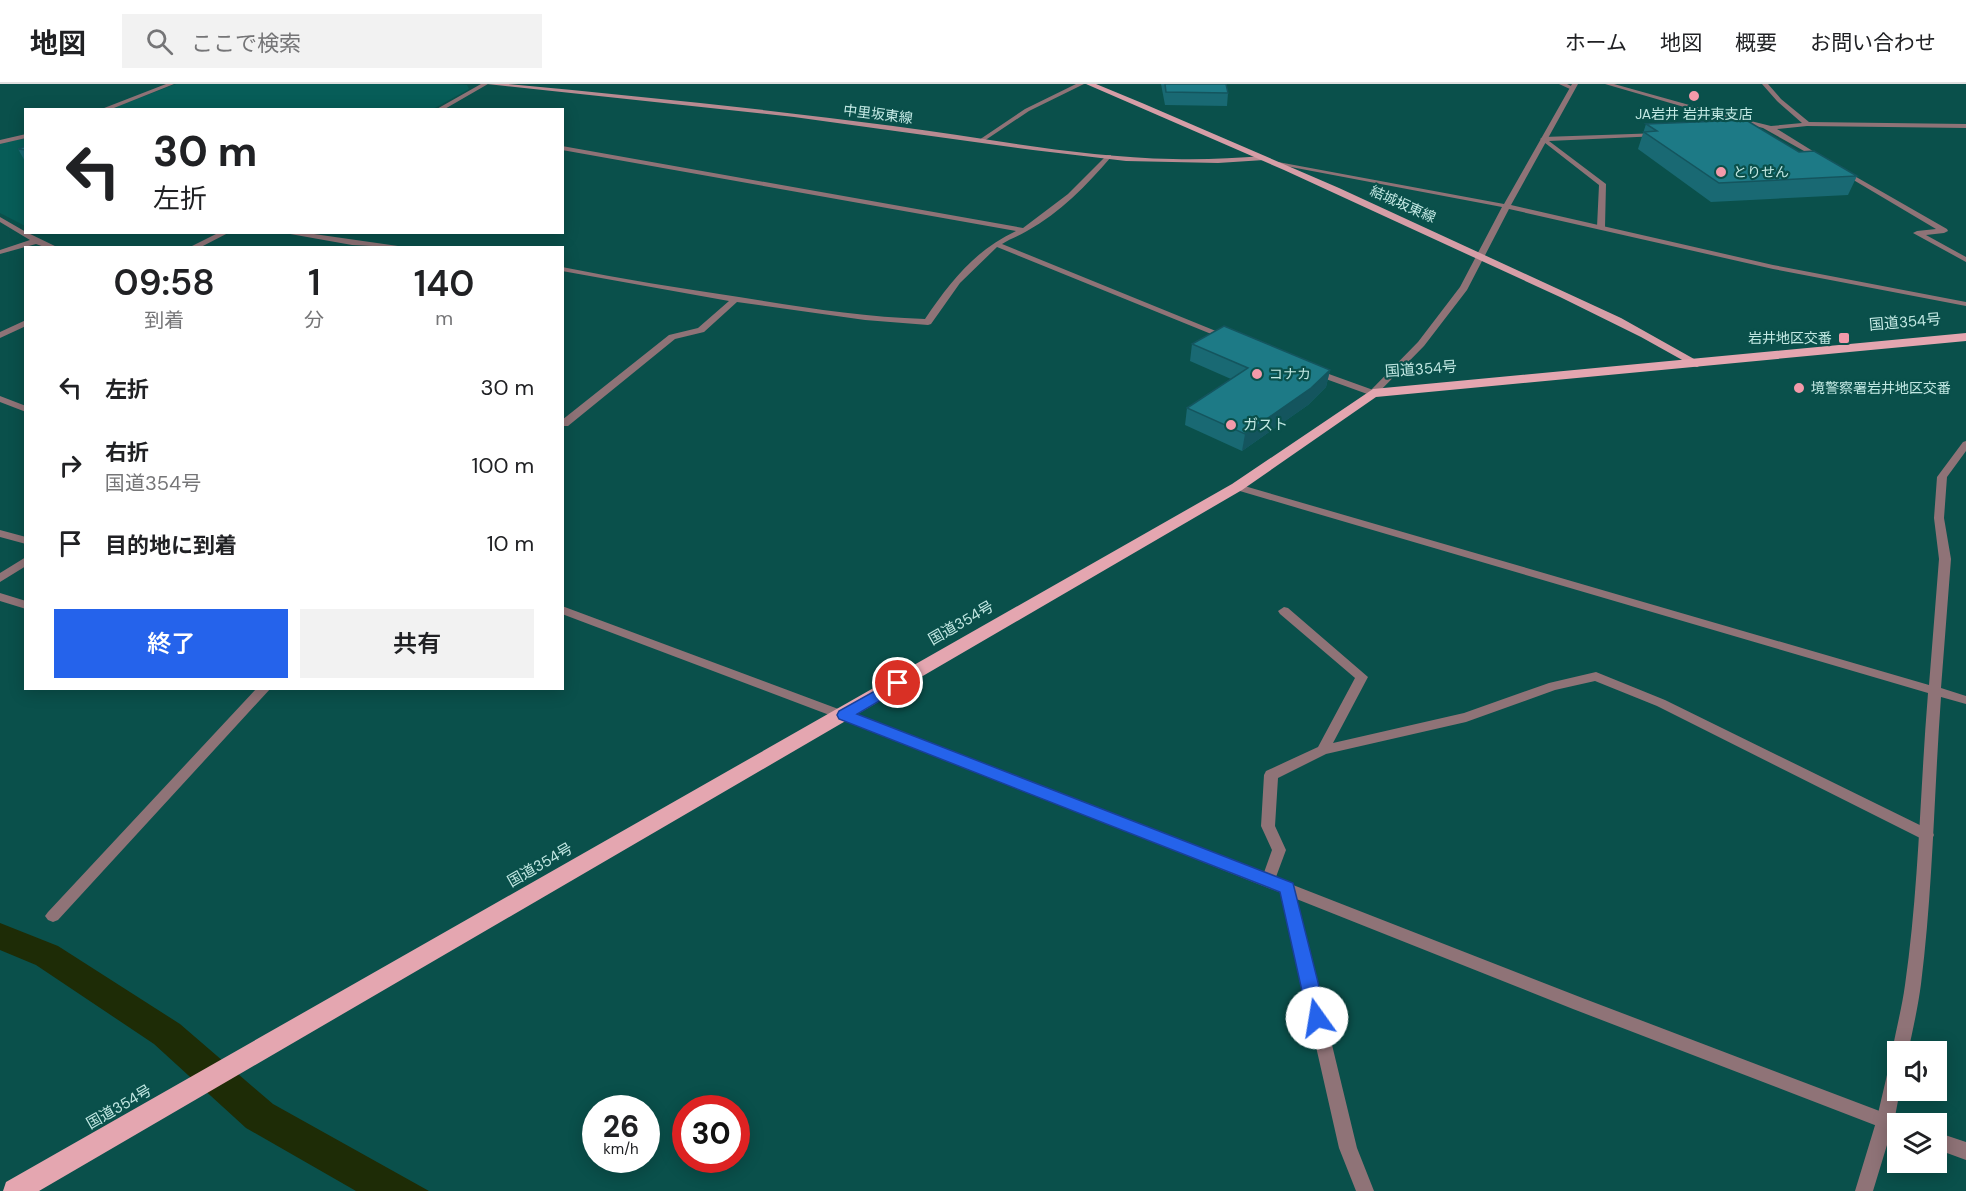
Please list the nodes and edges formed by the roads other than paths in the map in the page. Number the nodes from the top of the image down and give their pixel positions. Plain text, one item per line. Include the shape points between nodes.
1 (171, 84) edge
2 (484, 84) edge
3 (490, 84) edge
4 (1081, 84) edge
5 (1090, 84) edge
6 (1562, 84) edge
7 (1608, 84) edge
8 (1765, 84) edge
9 (515, 85) edge
10 (1574, 86) edge
11 (107, 108) edge
12 (442, 108) edge
13 (1807, 124) junction
14 (1966, 126) edge
15 (1769, 127) junction
16 (1746, 130) edge
17 (1670, 134) edge
18 (24, 136) edge
19 (1543, 139) junction
20 (982, 140) junction
21 (0, 142) edge
22 (564, 148) edge
23 (1108, 156) junction
24 (1264, 158) junction
25 (1278, 164) junction
26 (1506, 206) junction
27 (0, 219) edge
28 (1601, 228) junction
29 (1024, 230) junction
30 (24, 234) edge
31 (25, 234) edge
32 (223, 234) edge
33 (295, 234) edge
34 (36, 241) junction
35 (996, 244) junction
36 (50, 246) edge
37 (196, 246) edge
38 (386, 246) edge
39 (0, 252) edge
40 (1481, 257) junction
41 (1966, 260) edge
42 (564, 269) edge
43 (736, 299) junction
44 (1966, 304) edge
45 (24, 323) edge
46 (0, 335) edge
47 (1966, 338) edge
48 (1233, 340) edge
49 (1697, 364) junction
50 (1308, 369) edge
51 (1373, 393) junction
52 (0, 399) edge
53 (24, 408) edge
54 (564, 424) edge
55 (1966, 444) edge
56 (1237, 487) junction
57 (0, 533) edge
58 (24, 540) edge
59 (24, 561) edge
60 (0, 578) edge
61 (0, 597) edge
62 (24, 604) edge
63 (564, 611) edge
64 (1284, 611) dead end
65 (264, 690) edge
66 (1934, 690) junction
67 (1966, 700) edge
68 (844, 715) junction
69 (1323, 750) junction
70 (1927, 835) junction
71 (1268, 881) junction
72 (1287, 888) junction
73 (53, 916) dead end
74 (1902, 1041) edge
75 (1887, 1122) edge
76 (1887, 1134) edge
77 (1947, 1144) edge
78 (1966, 1151) edge
79 (15, 1191) edge
80 (1365, 1191) edge
81 (1864, 1191) edge

1 - 11 street
2 - 12 street
3 - 9 main road, 中里坂東線
4 - 20 street via 1028,110
5 - 24 main road, 結城坂東線
6 - 10 street
7 - 15 street
8 - 13 street
9 - 20 main road, 中里坂東線
10 - 19 street
13 - 14 street
13 - 15 street
15 - 16 street
15 - 41 street via 1944,231 1917,233
17 - 19 street
18 - 21 street
19 - 26 street
19 - 28 street via 1603,184
20 - 23 main road, 中里坂東線
22 - 29 street
23 - 24 main road, 中里坂東線 via 1206,162
23 - 29 street via 1093,175
24 - 25 main road, 結城坂東線
25 - 26 street
25 - 40 main road, 結城坂東線
26 - 28 street
26 - 40 street
27 - 30 street
28 - 44 street via 1773,267
29 - 35 street
31 - 34 street
32 - 37 street
33 - 38 street
34 - 36 street
34 - 39 street
35 - 43 street via 964,271 927,322 888,321
35 - 48 street
40 - 49 main road, 結城坂東線 via 1645,333
40 - 51 street via 1464,288 1421,344
42 - 43 street
43 - 54 street via 701,330 672,337
45 - 46 street
47 - 49 highway, 国道354号
49 - 51 highway, 国道354号
50 - 51 street
51 - 56 highway, 国道354号
52 - 53 street
55 - 66 street via 1942,477 1939,518 1945,559
56 - 66 street
56 - 68 highway, 国道354号
57 - 58 street
59 - 60 street
61 - 62 street
63 - 68 street
64 - 69 street via 1362,677
65 - 73 street
66 - 67 street
66 - 70 street
68 - 71 street
68 - 79 highway, 国道354号
69 - 70 street via 1466,717 1553,686 1596,676 1660,703
69 - 71 street via 1271,776 1268,826 1279,850
70 - 74 street via 1913,985
71 - 72 street
72 - 75 street
72 - 80 street via 1348,1148
76 - 81 street
77 - 78 street

